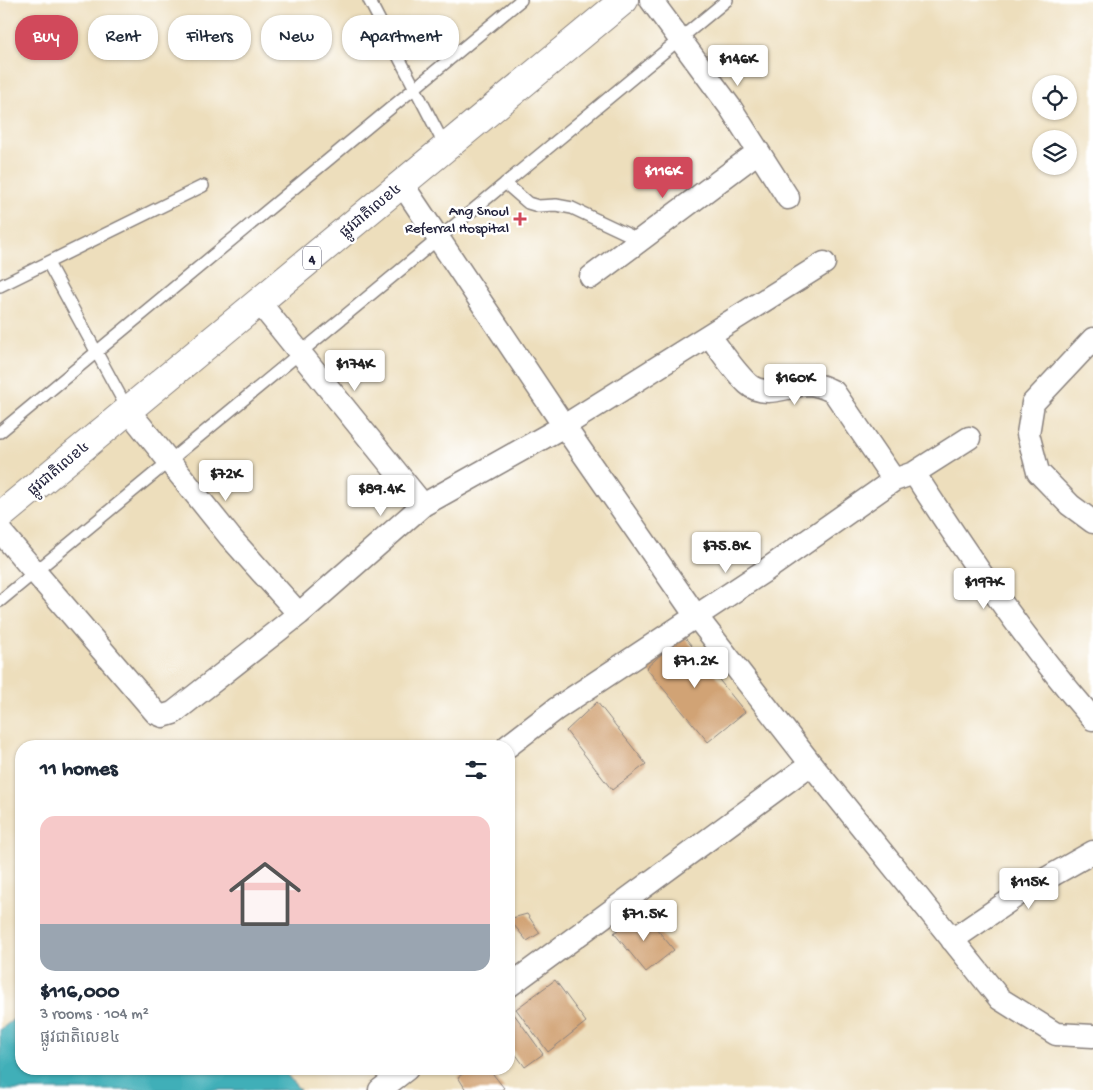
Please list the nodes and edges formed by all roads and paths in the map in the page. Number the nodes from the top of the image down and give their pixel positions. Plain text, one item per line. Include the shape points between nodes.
1 (369, 0) edge
2 (521, 0) edge
3 (624, 0) edge
4 (651, 0) edge
5 (727, 0) edge
6 (680, 39) junction
7 (415, 88) junction
8 (446, 148) junction
9 (758, 152) junction
10 (402, 184) junction
11 (505, 184) junction
12 (203, 186) dead end
13 (788, 198) dead end
14 (438, 239) junction
15 (640, 240) junction
16 (48, 263) junction
17 (824, 263) dead end
18 (590, 277) dead end
19 (0, 286) edge
20 (260, 302) junction
21 (709, 335) junction
22 (1093, 339) edge
23 (96, 352) junction
24 (300, 353) junction
25 (128, 410) junction
26 (564, 426) junction
27 (0, 432) edge
28 (969, 438) dead end
29 (169, 461) junction
30 (904, 477) junction
31 (423, 505) junction
32 (0, 516) edge
33 (1093, 522) edge
34 (0, 531) edge
35 (36, 572) junction
36 (0, 601) edge
37 (299, 614) junction
38 (696, 616) junction
39 (1093, 719) edge
40 (515, 741) edge
41 (811, 764) junction
42 (1093, 852) edge
43 (952, 940) junction
44 (515, 982) edge
45 (1093, 1036) edge
46 (399, 1075) edge
47 (380, 1090) edge

1 - 7 lane
2 - 7 lane
3 - 8 highway, ផ្លូវជាតិលេខ៤ / 4
4 - 6 street
5 - 6 lane
6 - 9 street via 730,107
6 - 11 lane
7 - 8 lane
7 - 23 lane
8 - 10 highway, ផ្លូវជាតិលេខ៤ / 4
9 - 13 street
9 - 15 street
10 - 14 street
10 - 20 highway, ផ្លូវជាតិលេខ៤ / 4
11 - 14 lane
11 - 15 lane via 528,203 572,208
12 - 16 lane
14 - 24 lane
14 - 26 street
15 - 18 street
16 - 19 lane
16 - 23 lane
17 - 21 street
20 - 24 street
20 - 25 highway, ផ្លូវជាតិលេខ៤ / 4
21 - 26 street
21 - 30 street via 748,385 754,388 771,391 808,384 824,386 834,392
22 - 33 street via 1033,403 1028,434 1038,472 1070,505
23 - 25 lane
23 - 27 lane
24 - 29 lane
24 - 31 street
25 - 29 street
25 - 32 highway, ផ្លូវជាតិលេខ៤ / 4
26 - 31 street
26 - 38 street
28 - 30 street
29 - 35 lane
29 - 37 street via 230,537
30 - 38 street
30 - 39 street via 1046,663
31 - 37 street
34 - 35 street
35 - 36 lane
35 - 37 street via 156,713 163,716 173,713
38 - 40 street via 556,709
38 - 41 street
41 - 43 street
41 - 44 street
42 - 43 street via 1019,894
43 - 45 street via 1000,999 1056,1034
46 - 47 street

